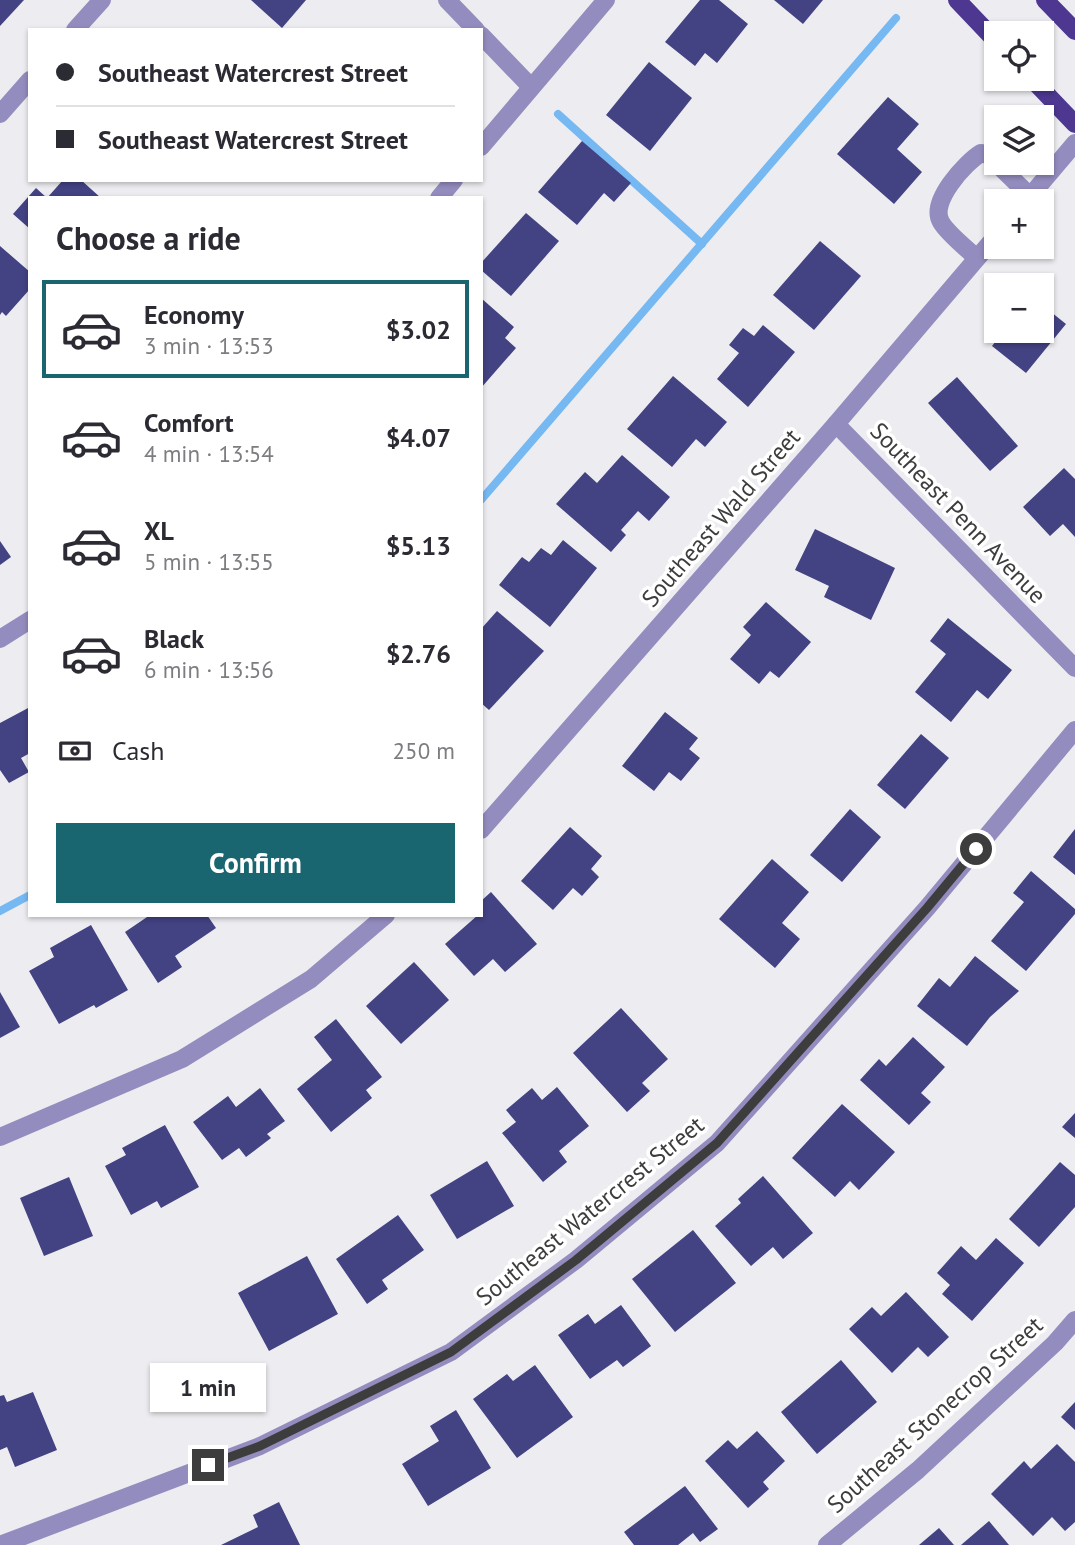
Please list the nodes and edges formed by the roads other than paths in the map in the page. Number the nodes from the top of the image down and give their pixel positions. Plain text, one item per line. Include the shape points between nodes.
1 (102, 0) edge
2 (447, 0) edge
3 (606, 0) edge
4 (957, 0) edge
5 (1045, 0) edge
6 (77, 28) edge
7 (474, 28) edge
8 (984, 28) edge
9 (1075, 31) edge
10 (483, 37) edge
11 (28, 82) edge
12 (531, 87) junction
13 (1043, 91) edge
14 (0, 114) edge
15 (1075, 124) edge
16 (1075, 144) edge
17 (483, 145) edge
18 (984, 154) edge
19 (1007, 175) edge
20 (451, 182) edge
21 (1019, 189) edge
22 (1037, 189) edge
23 (441, 196) edge
24 (984, 250) edge
25 (977, 258) junction
26 (836, 424) junction
27 (28, 621) edge
28 (0, 639) edge
29 (1075, 668) edge
30 (1075, 730) edge
31 (483, 828) edge
32 (384, 917) edge
33 (0, 1137) edge
34 (1075, 1320) edge
35 (0, 1545) edge
36 (827, 1545) edge

1 - 6 street
2 - 7 street
3 - 12 street
4 - 8 main road
5 - 9 main road
10 - 12 street
11 - 14 street
12 - 17 street
13 - 15 main road
16 - 22 street
18 - 25 street via 973,158 945,191 938,210 940,222
19 - 21 street
20 - 23 street
24 - 25 street, Southeast Wald Street
25 - 26 street, Southeast Wald Street
26 - 29 street, Southeast Penn Avenue
26 - 31 street, Southeast Wald Street
27 - 28 street
30 - 35 street, Southeast Watercrest Street via 927,908 717,1143 576,1260 439,1358 260,1446
32 - 33 street via 311,979 183,1059
34 - 36 street, Southeast Stonecrop Street via 918,1470

